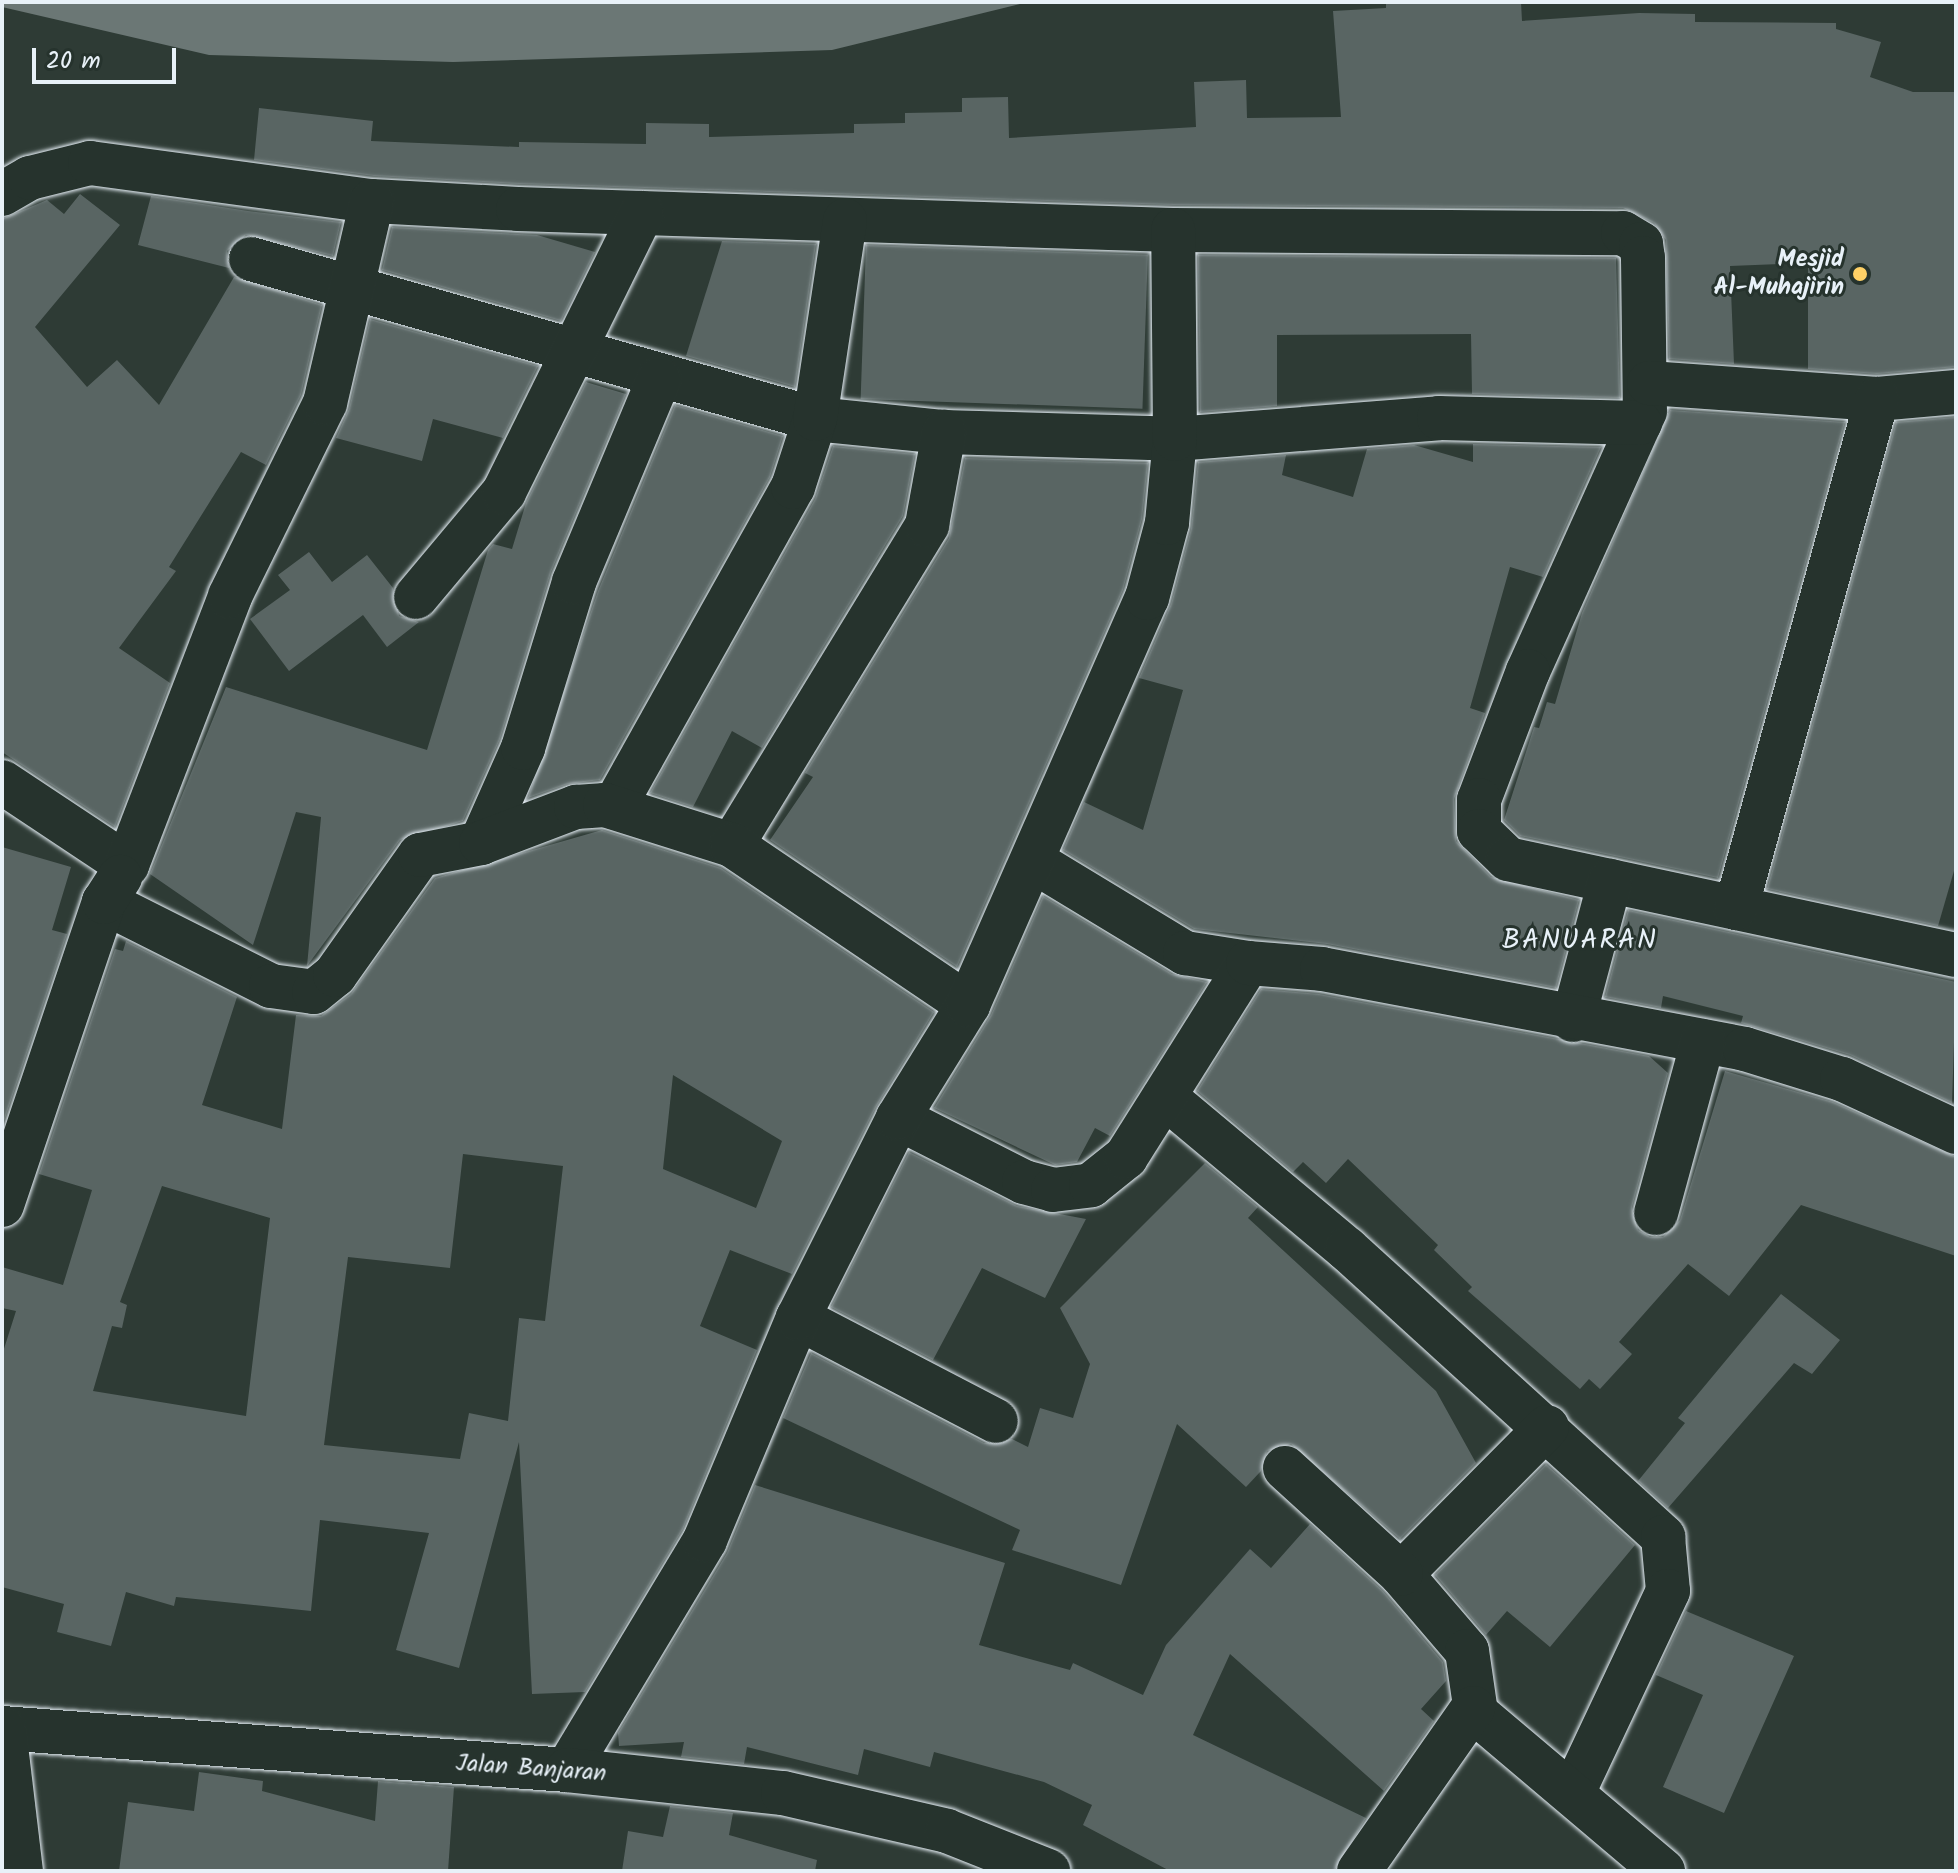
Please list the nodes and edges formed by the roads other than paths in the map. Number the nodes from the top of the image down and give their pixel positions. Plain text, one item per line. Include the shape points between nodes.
1 (2, 194) edge
2 (372, 201) junction
3 (642, 213) junction
4 (845, 220) junction
5 (1173, 230) junction
6 (251, 259) dead end
7 (352, 289) junction
8 (573, 355) junction
9 (659, 379) junction
10 (1956, 392) edge
11 (1877, 399) junction
12 (1645, 403) junction
13 (815, 419) junction
14 (944, 432) junction
15 (1175, 439) junction
16 (416, 597) dead end
17 (2, 782) edge
18 (614, 807) junction
19 (481, 843) junction
20 (732, 845) junction
21 (1033, 861) junction
22 (127, 865) junction
23 (1610, 881) junction
24 (104, 902) junction
25 (1736, 908) junction
26 (1956, 955) edge
27 (1248, 963) junction
28 (968, 1005) junction
29 (1573, 1020) junction
30 (1703, 1041) junction
31 (1165, 1097) junction
32 (898, 1118) junction
33 (1956, 1132) edge
34 (2, 1205) edge
35 (1656, 1213) dead end
36 (798, 1318) junction
37 (996, 1421) dead end
38 (1547, 1427) junction
39 (1285, 1468) dead end
40 (1401, 1574) junction
41 (1473, 1708) junction
42 (3, 1728) edge
43 (567, 1770) junction
44 (1574, 1791) junction
45 (21, 1871) edge
46 (1048, 1871) edge
47 (1359, 1871) edge
48 (1663, 1871) edge

1 - 2 street via 30,178 90,163
2 - 3 street
2 - 7 street
3 - 4 street
3 - 8 street
4 - 5 street
4 - 13 street
5 - 12 street via 1623,233 1642,251
5 - 15 street
6 - 7 street
7 - 8 street
7 - 22 street via 325,403 230,596
8 - 9 street
8 - 16 street via 504,492
9 - 13 street
9 - 19 street via 574,582 523,748
10 - 11 street
11 - 12 street
11 - 25 street
12 - 15 street
12 - 23 street via 1528,671 1477,816 1486,842 1508,859
13 - 14 street
13 - 18 street via 776,520
14 - 15 street
14 - 20 street via 927,525
15 - 21 street via 1167,523 1147,598
17 - 22 street
18 - 19 street via 576,807
18 - 20 street
19 - 24 street via 413,860 335,975 314,992 271,986
20 - 28 street
21 - 27 street via 1185,953
21 - 28 street
22 - 24 street
23 - 25 street
23 - 29 street
24 - 34 street
25 - 26 street
27 - 29 street via 1322,969
27 - 31 street
28 - 32 street
29 - 30 street
30 - 33 street via 1831,1075
30 - 35 street
31 - 32 street via 1126,1157 1091,1185 1072,1190 1024,1182
31 - 38 street
32 - 36 street
36 - 37 street
36 - 43 street via 683,1583
38 - 40 street
38 - 44 street via 1652,1522 1670,1571 1648,1642
39 - 40 street
40 - 41 street via 1467,1651
41 - 44 street
41 - 47 street
42 - 43 street, Jalan Banjaran
42 - 45 street
43 - 46 street, Jalan Banjaran via 861,1808 947,1831
44 - 48 street

